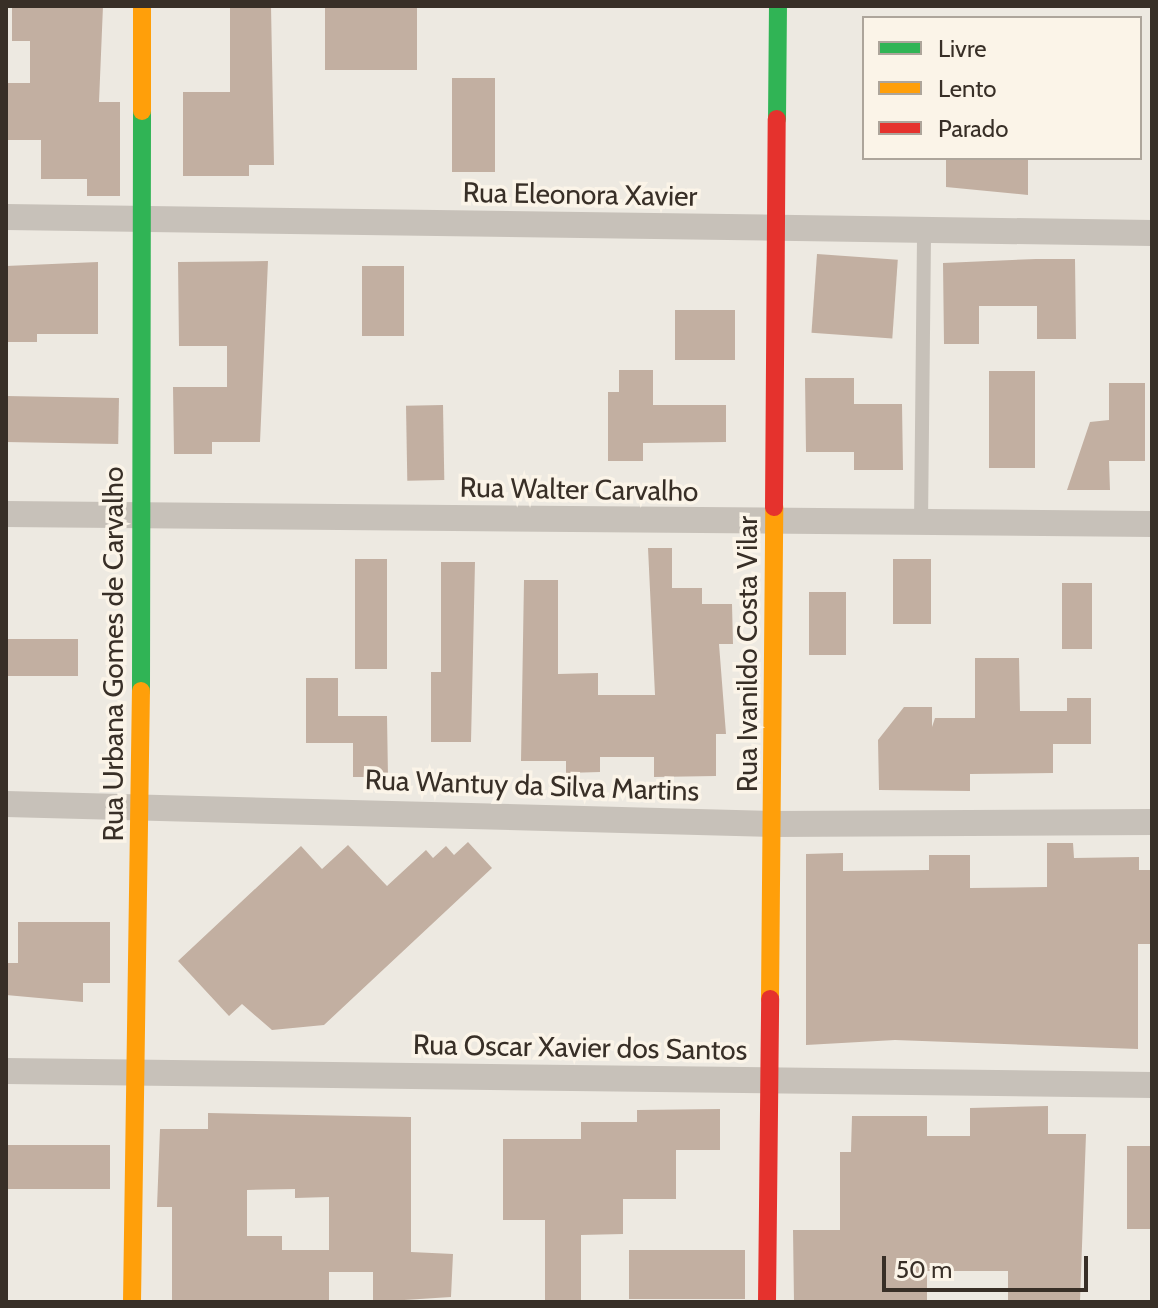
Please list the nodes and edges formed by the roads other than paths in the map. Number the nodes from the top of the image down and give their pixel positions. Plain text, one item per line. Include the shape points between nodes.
1 (142, 6) edge
2 (778, 6) edge
3 (6, 217) edge
4 (143, 218) junction
5 (780, 230) junction
6 (924, 231) junction
7 (1152, 233) edge
8 (6, 514) edge
9 (139, 515) junction
10 (775, 524) junction
11 (921, 524) junction
12 (1152, 524) edge
13 (6, 804) edge
14 (142, 806) junction
15 (1152, 822) edge
16 (774, 824) junction
17 (6, 1071) edge
18 (140, 1071) junction
19 (772, 1082) junction
20 (1152, 1085) edge
21 (132, 1302) edge
22 (767, 1302) edge

1 - 4 street, Rua Urbana Gomes de Carvalho
2 - 5 street, Rua Ivanildo Costa Vilar
3 - 4 street, Rua Eleonora Xavier
4 - 5 street, Rua Eleonora Xavier
4 - 9 street, Rua Urbana Gomes de Carvalho
5 - 6 street, Rua Eleonora Xavier
5 - 10 street, Rua Ivanildo Costa Vilar
6 - 7 street, Rua Eleonora Xavier
6 - 11 lane
8 - 9 street, Rua Walter Carvalho
9 - 10 street, Rua Walter Carvalho
9 - 14 street, Rua Urbana Gomes de Carvalho
10 - 11 street, Rua Walter Carvalho
10 - 16 street, Rua Ivanildo Costa Vilar
11 - 12 street, Rua Walter Carvalho
13 - 14 street, Rua Wantuy da Silva Martins
14 - 16 street, Rua Wantuy da Silva Martins
14 - 18 street, Rua Urbana Gomes de Carvalho
15 - 16 street, Rua Wantuy da Silva Martins
16 - 19 street, Rua Ivanildo Costa Vilar
17 - 18 street, Rua Oscar Xavier dos Santos
18 - 19 street, Rua Oscar Xavier dos Santos
18 - 21 street, Rua Urbana Gomes de Carvalho
19 - 20 street, Rua Oscar Xavier dos Santos
19 - 22 street, Rua Ivanildo Costa Vilar

